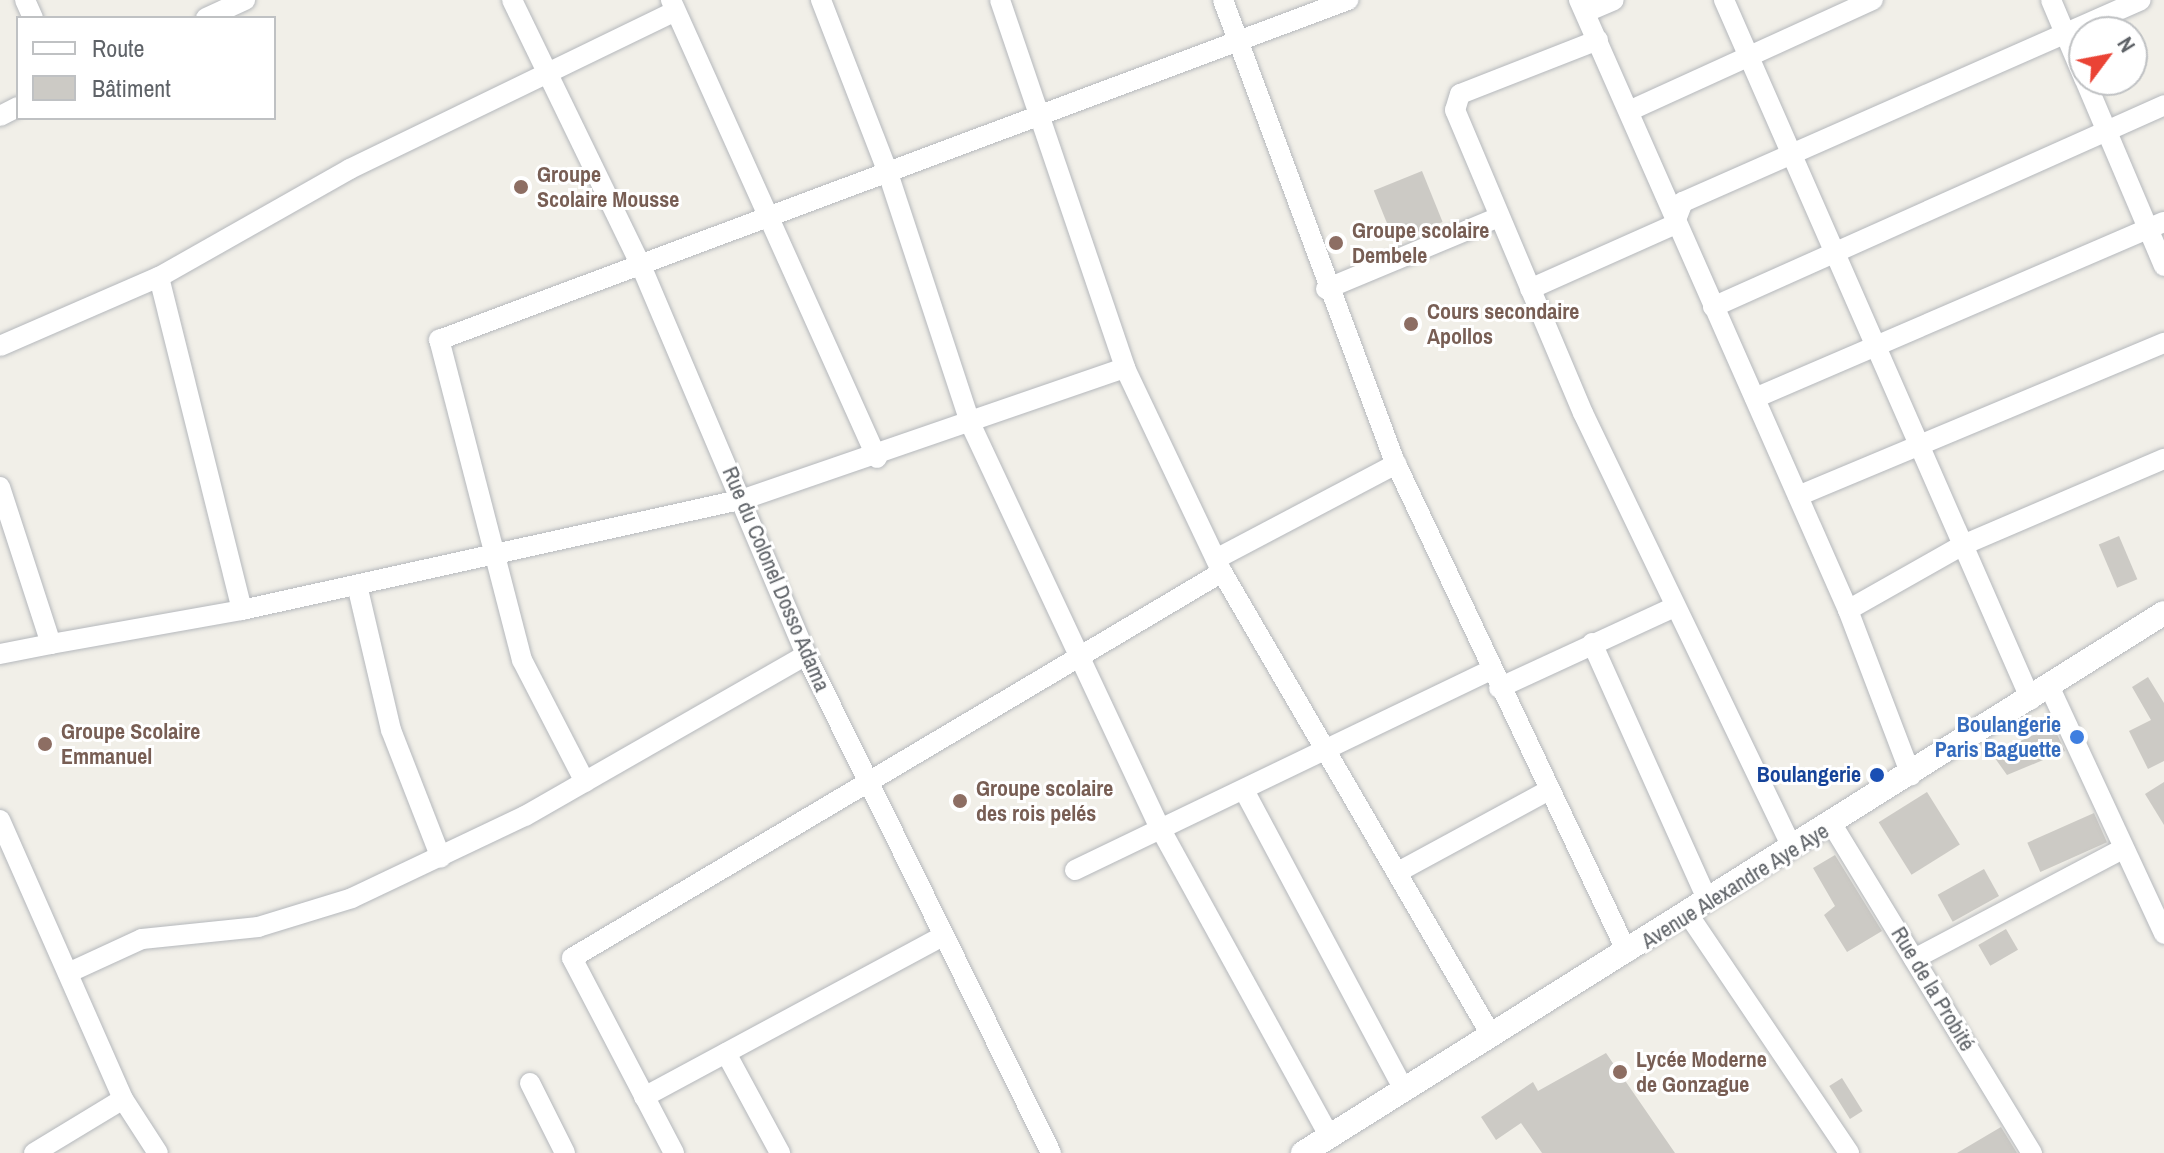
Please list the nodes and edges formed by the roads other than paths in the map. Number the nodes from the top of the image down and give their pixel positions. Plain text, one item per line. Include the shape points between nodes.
1 (245, 0) edge
2 (512, 0) edge
3 (821, 0) edge
4 (1000, 0) edge
5 (1223, 0) edge
6 (1348, 0) edge
7 (1614, 0) edge
8 (1724, 0) edge
9 (1873, 0) edge
10 (2051, 0) edge
11 (2140, 0) edge
12 (673, 5) edge
13 (1582, 6) edge
14 (210, 16) edge
15 (2065, 32) junction
16 (2068, 39) edge
17 (1236, 40) junction
18 (1598, 40) junction
19 (1747, 52) junction
20 (548, 70) junction
21 (2091, 96) edge
22 (2164, 105) edge
23 (1036, 111) junction
24 (1629, 111) junction
25 (2106, 130) junction
26 (1792, 152) junction
27 (888, 173) junction
28 (1499, 217) junction
29 (768, 218) junction
30 (1674, 225) junction
31 (2156, 226) edge
32 (1836, 251) junction
33 (2164, 266) edge
34 (642, 268) junction
35 (159, 277) junction
36 (1326, 289) junction
37 (1530, 289) junction
38 (1713, 307) junction
39 (2164, 343) edge
40 (1877, 344) junction
41 (0, 346) edge
42 (1125, 368) junction
43 (1755, 398) junction
44 (971, 425) junction
45 (1919, 443) junction
46 (877, 458) junction
47 (2164, 459) edge
48 (1396, 464) junction
49 (0, 487) edge
50 (1798, 496) junction
51 (744, 499) junction
52 (1963, 545) junction
53 (499, 553) junction
54 (1219, 566) junction
55 (357, 585) junction
56 (1674, 607) junction
57 (242, 610) junction
58 (1848, 610) junction
59 (2164, 613) edge
60 (1592, 643) junction
61 (51, 644) junction
62 (1077, 653) junction
63 (0, 654) edge
64 (806, 655) junction
65 (1495, 679) junction
66 (2041, 694) junction
67 (1327, 750) junction
68 (1911, 775) junction
69 (585, 782) junction
70 (868, 785) junction
71 (1549, 790) junction
72 (1245, 792) junction
73 (0, 820) edge
74 (1833, 826) junction
75 (1160, 828) junction
76 (1792, 848) junction
77 (2123, 849) junction
78 (441, 858) junction
79 (1075, 870) dead end
80 (1398, 872) junction
81 (1698, 908) junction
82 (2164, 934) edge
83 (943, 936) junction
84 (1627, 952) junction
85 (1914, 959) junction
86 (68, 973) junction
87 (1490, 1033) junction
88 (726, 1053) junction
89 (530, 1083) dead end
90 (1404, 1090) junction
91 (644, 1097) junction
92 (123, 1099) junction
93 (1329, 1136) junction
94 (34, 1153) edge
95 (158, 1153) edge
96 (565, 1153) edge
97 (674, 1153) edge
98 (780, 1153) edge
99 (1051, 1153) edge
100 (1303, 1153) edge
101 (1849, 1153) edge
102 (2032, 1153) edge

1 - 14 street
2 - 20 street, Rue du Colonel Dosso Adama
3 - 27 street
4 - 23 street
5 - 17 street
6 - 17 street
7 - 13 street
8 - 19 street
9 - 19 street
10 - 15 street
11 - 15 street
12 - 20 street
12 - 29 street
13 - 18 street
15 - 16 street
15 - 26 street
17 - 23 street
17 - 36 street
18 - 24 street
18 - 28 street via 1455,101
19 - 24 street
19 - 26 street
20 - 34 street, Rue du Colonel Dosso Adama
20 - 35 street via 350,169
21 - 25 street
22 - 25 street
23 - 27 street
23 - 42 street
24 - 30 street
25 - 31 street
25 - 32 street
26 - 30 street via 1683,202
26 - 32 street
27 - 29 street
27 - 44 street
28 - 36 street
28 - 37 street
29 - 34 street
29 - 46 street
30 - 37 street
30 - 38 street
31 - 33 street
31 - 40 street
32 - 38 street
32 - 40 street
34 - 51 street, Rue du Colonel Dosso Adama
34 - 53 street via 439,340
35 - 41 street
35 - 57 street
36 - 48 street
37 - 56 street
38 - 43 street
39 - 45 street
40 - 43 street
40 - 45 street
42 - 44 street
42 - 54 street
43 - 50 street
44 - 46 street
44 - 62 street
45 - 50 street
45 - 52 street
46 - 51 street
47 - 52 street
48 - 54 street
48 - 65 street
49 - 61 street
50 - 58 street
51 - 53 street
51 - 64 street, Rue du Colonel Dosso Adama
52 - 58 street
52 - 66 street
53 - 55 street
53 - 69 street via 522,660
54 - 62 street
54 - 67 street
55 - 57 street
55 - 78 street via 391,730
56 - 60 street
56 - 76 street
57 - 61 street
58 - 68 street
59 - 66 street, Avenue Alexandre Aye Aye
60 - 65 street
60 - 81 street
61 - 63 street
62 - 70 street
62 - 75 street
64 - 69 street
64 - 70 street, Rue du Colonel Dosso Adama
65 - 67 street
65 - 71 street
66 - 68 street, Avenue Alexandre Aye Aye
66 - 77 street
67 - 72 street
67 - 80 street
68 - 74 street, Avenue Alexandre Aye Aye
69 - 78 street
70 - 83 street, Rue du Colonel Dosso Adama
70 - 91 street via 572,958
71 - 80 street
71 - 84 street
72 - 75 street
72 - 90 street
73 - 86 street
74 - 76 street, Avenue Alexandre Aye Aye
74 - 85 street, Rue de la Probité
75 - 79 street
75 - 93 street
76 - 81 street, Avenue Alexandre Aye Aye
77 - 82 street
77 - 85 street
78 - 86 street via 306,915 142,939
80 - 87 street
81 - 84 street, Avenue Alexandre Aye Aye
81 - 101 street
83 - 88 street
83 - 99 street, Rue du Colonel Dosso Adama
84 - 87 street, Avenue Alexandre Aye Aye
85 - 102 street, Rue de la Probité
86 - 92 street
87 - 90 street, Avenue Alexandre Aye Aye
88 - 91 street
88 - 98 street
89 - 96 street
90 - 93 street, Avenue Alexandre Aye Aye
91 - 97 street
92 - 94 street
92 - 95 street
93 - 100 street, Avenue Alexandre Aye Aye

